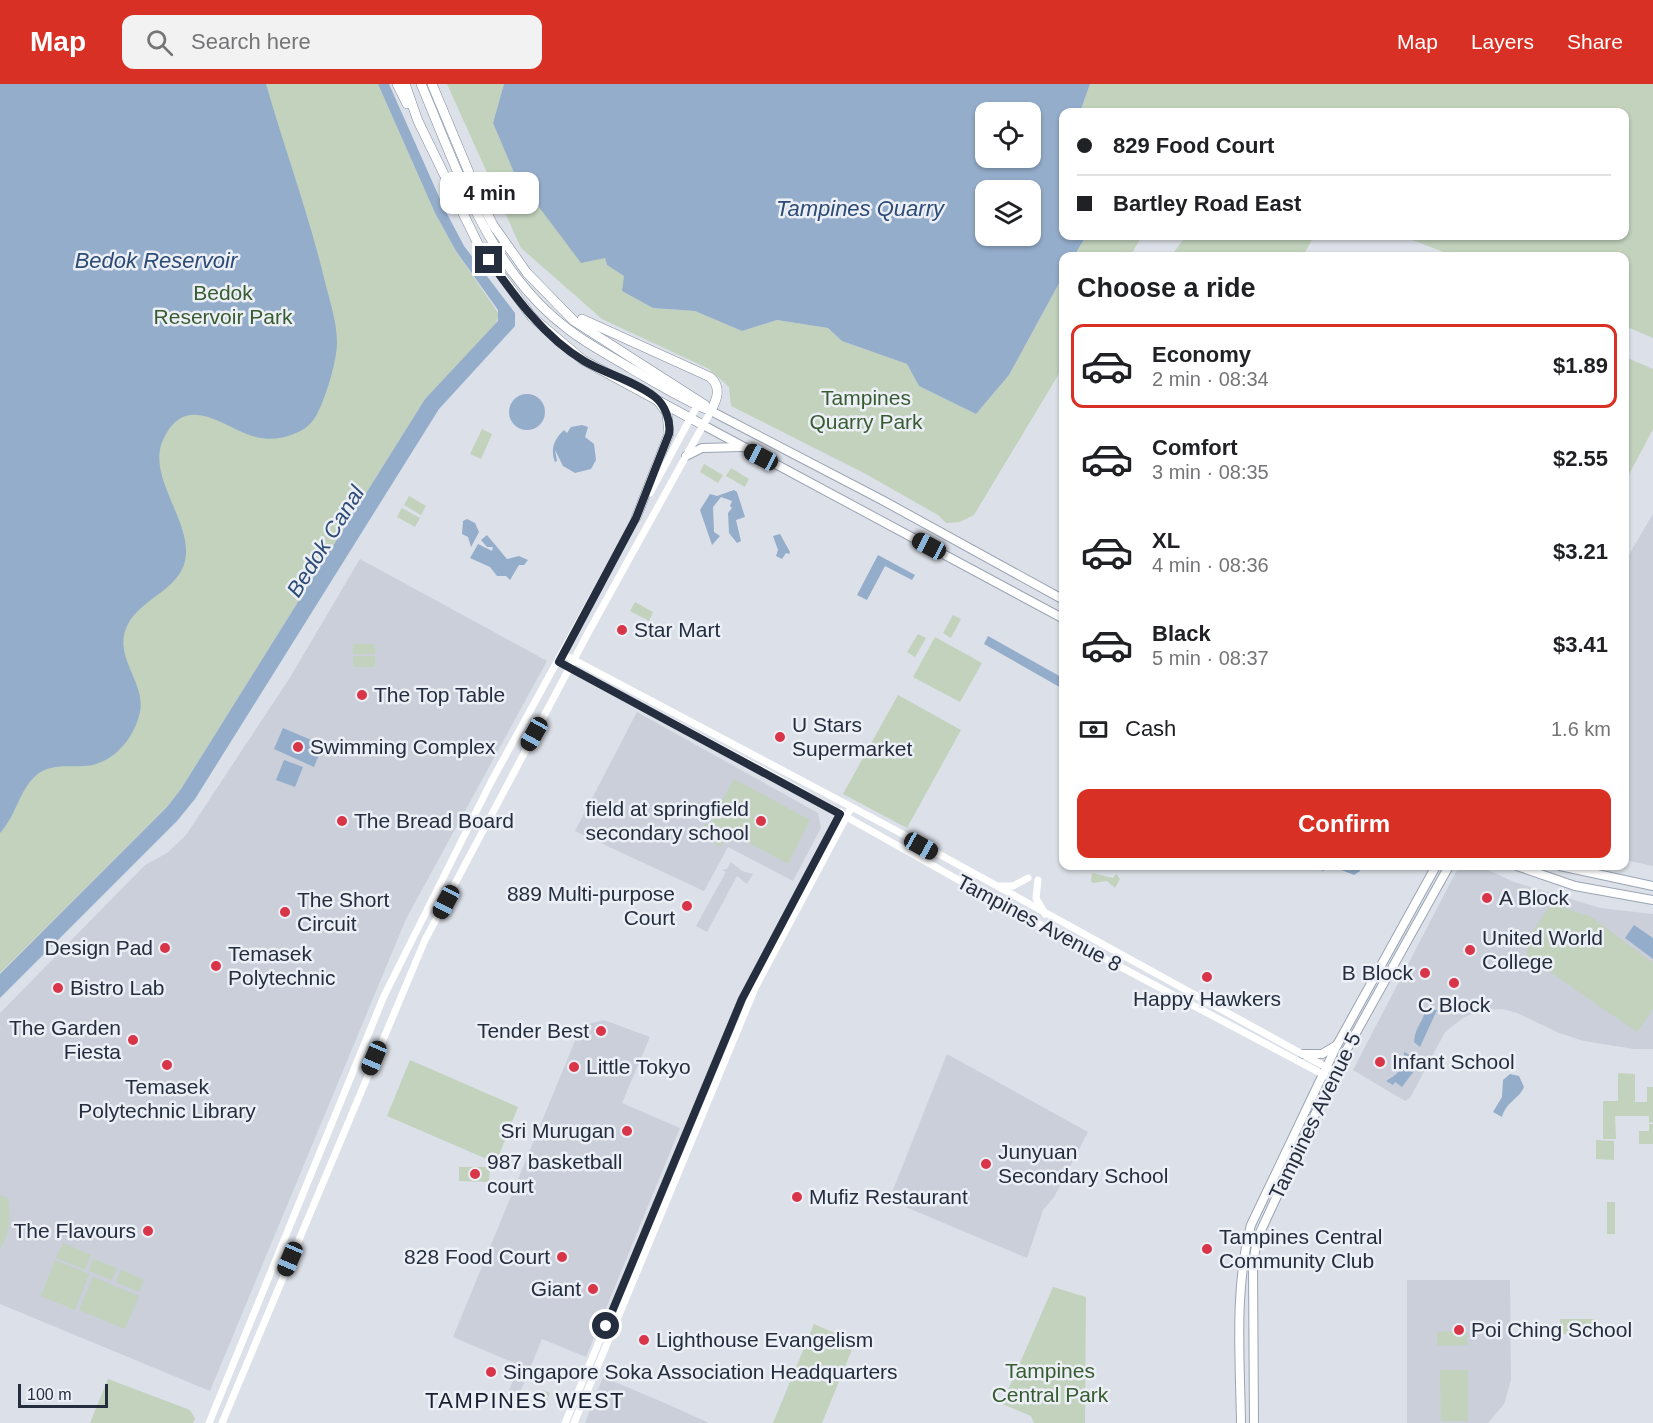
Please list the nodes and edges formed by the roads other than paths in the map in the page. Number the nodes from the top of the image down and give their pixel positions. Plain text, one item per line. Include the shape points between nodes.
1 (397, 84) edge
2 (405, 84) edge
3 (422, 84) edge
4 (432, 84) edge
5 (418, 121) junction
6 (527, 273) junction
7 (656, 397) junction
8 (697, 406) junction
9 (711, 411) junction
10 (690, 419) junction
11 (703, 425) junction
12 (742, 447) junction
13 (686, 456) junction
14 (636, 518) junction
15 (1059, 597) edge
16 (584, 615) junction
17 (1059, 616) edge
18 (595, 620) junction
19 (563, 654) junction
20 (575, 659) junction
21 (559, 662) junction
22 (570, 668) junction
23 (654, 700) junction
24 (649, 710) junction
25 (491, 782) junction
26 (504, 789) junction
27 (848, 806) junction
28 (843, 816) junction
29 (1432, 870) edge
30 (1446, 870) edge
31 (1529, 870) edge
32 (1579, 870) edge
33 (1028, 878) dead end
34 (1038, 880) dead end
35 (992, 886) junction
36 (1653, 886) edge
37 (1653, 900) edge
38 (1046, 915) junction
39 (396, 971) junction
40 (408, 975) junction
41 (1337, 1045) junction
42 (1303, 1054) junction
43 (1329, 1073) junction
44 (281, 1280) junction
45 (264, 1288) junction
46 (225, 1382) junction
47 (238, 1386) junction
48 (208, 1423) edge
49 (222, 1423) edge
50 (565, 1423) edge
51 (574, 1423) edge
52 (1241, 1423) edge
53 (1254, 1423) edge

1 - 5 highway
2 - 5 highway
3 - 8 highway via 485,230 546,310 582,339
4 - 6 highway via 493,225
5 - 7 highway via 478,244 532,316 583,360
6 - 9 highway via 574,321 700,400
6 - 9 highway via 591,325 710,377 718,393
7 - 10 highway
7 - 14 highway via 667,412 670,429
8 - 9 highway
8 - 10 street
9 - 11 street
9 - 15 main road
10 - 11 highway
10 - 14 street
11 - 12 main road
11 - 13 street
12 - 13 main road via 702,448
12 - 17 main road
13 - 18 street
14 - 16 street
16 - 18 street
16 - 19 street
18 - 20 street
19 - 20 street, Tampines Avenue 8
19 - 21 street
20 - 22 street
20 - 23 street, Tampines Avenue 8
21 - 22 street, Tampines Avenue 8
21 - 25 street
22 - 24 street, Tampines Avenue 8
22 - 26 street
23 - 24 street
23 - 27 street, Tampines Avenue 8
24 - 28 street, Tampines Avenue 8
25 - 26 street
25 - 39 street
26 - 40 street
27 - 28 street
27 - 35 street, Tampines Avenue 8
28 - 43 street, Tampines Avenue 8
28 - 50 street via 742,999
28 - 51 street via 753,993
29 - 41 main road, Tampines Avenue 5
30 - 43 main road, Tampines Avenue 5
31 - 37 main road via 1575,886
32 - 36 main road
33 - 35 street via 1009,887
34 - 38 street via 1036,898
35 - 38 street, Tampines Avenue 8
38 - 42 street, Tampines Avenue 8
39 - 40 street via 403,970
39 - 45 street
40 - 44 street
41 - 42 main road via 1322,1054
41 - 43 main road, Tampines Avenue 5
42 - 43 street, Tampines Avenue 8
43 - 52 main road, Tampines Avenue 5 via 1251,1225 1244,1250 1240,1287
43 - 53 main road, Tampines Avenue 5 via 1256,1246
44 - 45 street
44 - 47 street
45 - 46 street
46 - 47 street
46 - 48 street
47 - 49 street

